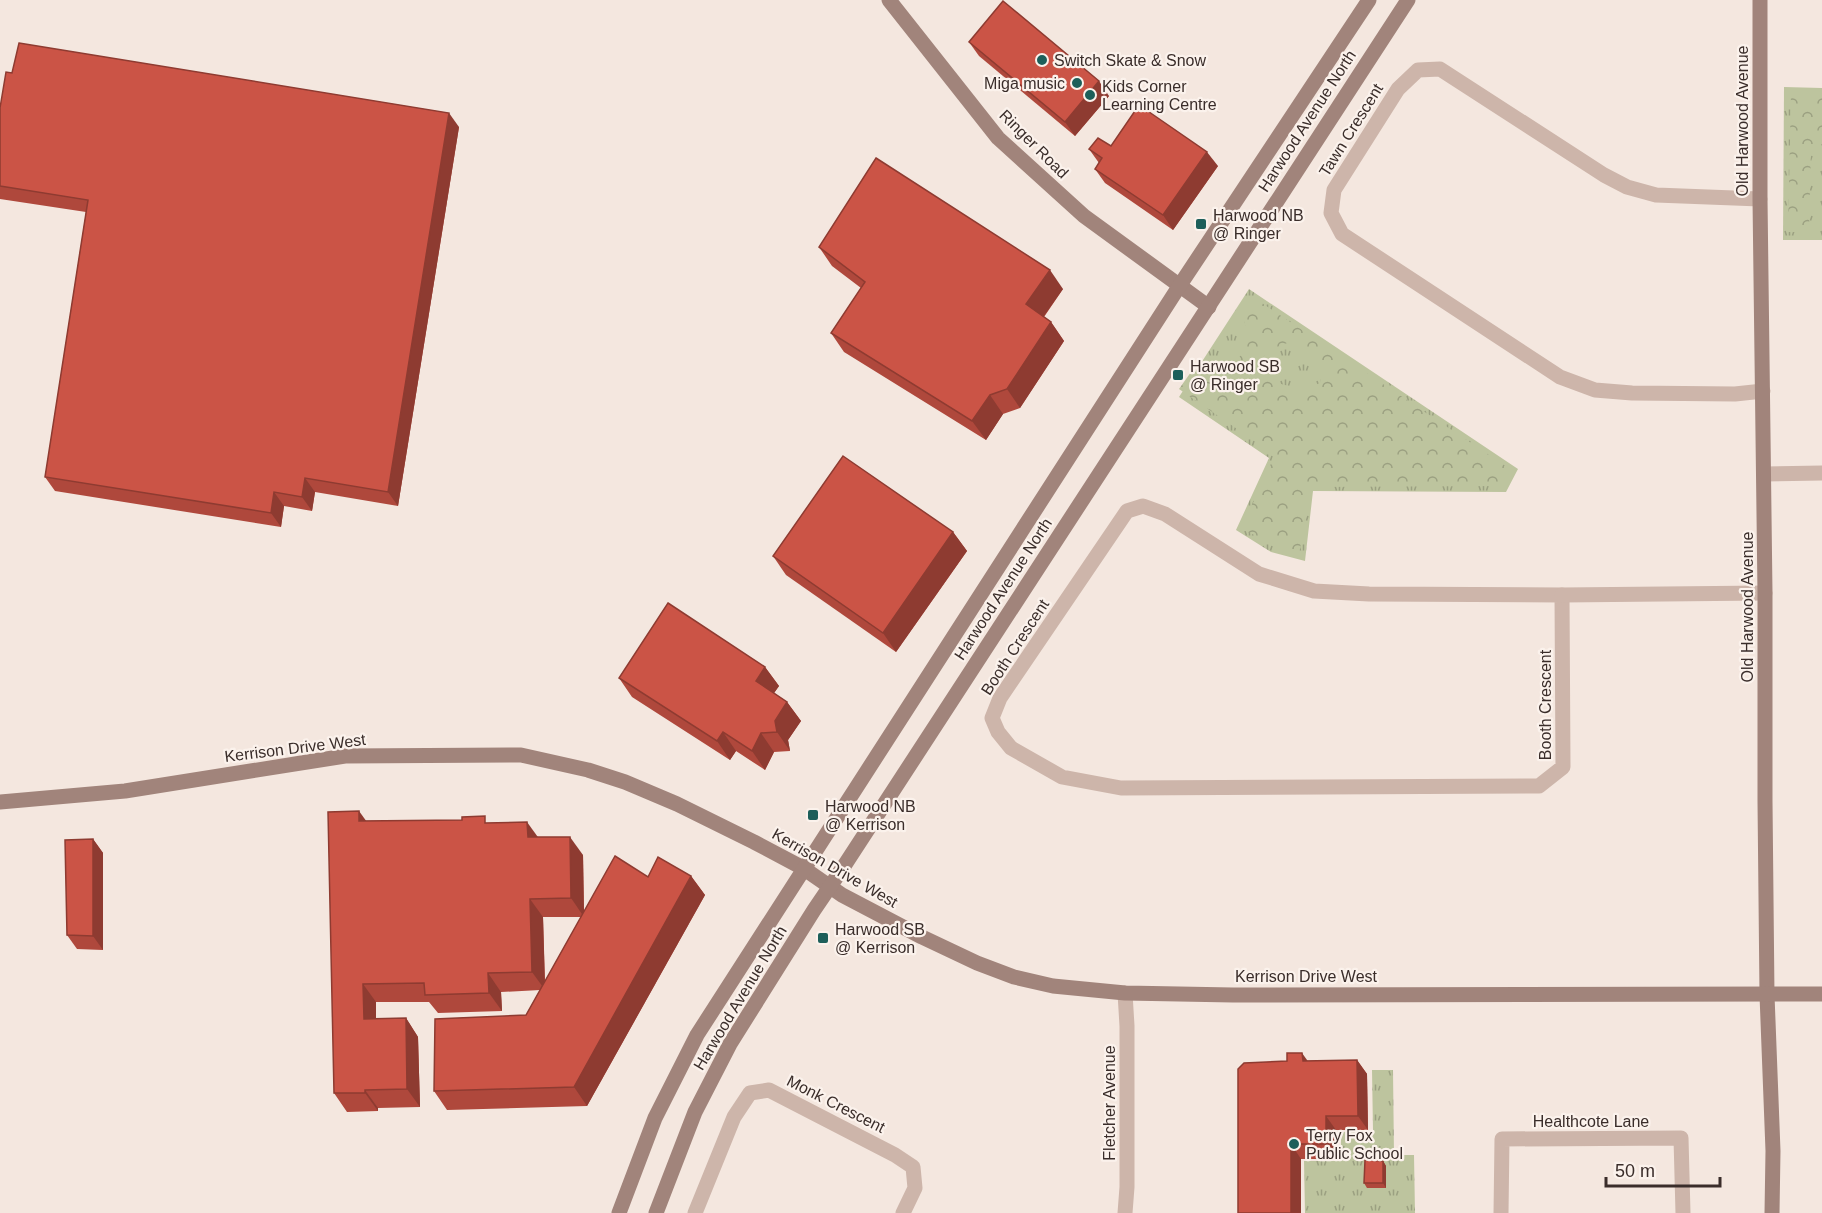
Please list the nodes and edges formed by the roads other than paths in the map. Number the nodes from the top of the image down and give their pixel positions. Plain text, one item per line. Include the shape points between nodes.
1 (889, 0) edge
2 (1369, 0) edge
3 (1408, 0) edge
4 (1760, 0) edge
5 (1760, 199) junction
6 (1180, 285) junction
7 (1209, 306) junction
8 (1762, 392) junction
9 (1822, 473) edge
10 (1764, 474) junction
11 (1766, 593) junction
12 (1562, 595) junction
13 (0, 802) edge
14 (803, 868) junction
15 (829, 886) junction
16 (1125, 993) junction
17 (1822, 994) edge
18 (1767, 995) junction
19 (619, 1213) edge
20 (656, 1213) edge
21 (695, 1213) edge
22 (903, 1213) edge
23 (1125, 1213) edge
24 (1501, 1213) edge
25 (1683, 1213) edge
26 (1772, 1213) edge

1 - 6 street, Ringer Road via 998,138 1084,216
2 - 6 street, Harwood Avenue North
3 - 7 street, Harwood Avenue North
4 - 5 street, Old Harwood Avenue
5 - 8 street, Old Harwood Avenue
5 - 8 street, Tawn Crescent via 1656,195 1627,187 1440,69 1418,70 1398,89 1334,190 1331,213 1342,234 1560,377 1595,390 1632,393
6 - 7 street, Ringer Road
6 - 14 street, Harwood Avenue North
7 - 15 street, Harwood Avenue North
8 - 10 street, Old Harwood Avenue
9 - 10 street
10 - 11 street, Old Harwood Avenue
11 - 12 street, Booth Crescent
11 - 18 street, Old Harwood Avenue
12 - 12 street, Booth Crescent via 1314,591 1259,574 1165,514 1143,506 1127,511 1000,698 992,718 1011,748 1062,777 1121,788 1539,786 1563,767
13 - 14 street, Kerrison Drive West via 125,790 345,756 521,755 625,782
14 - 15 street, Kerrison Drive West
14 - 19 street, Harwood Avenue North via 697,1035 655,1118
15 - 16 street, Kerrison Drive West via 922,937 1014,977 1053,986
15 - 20 street, Harwood Avenue North via 730,1044 695,1112
16 - 18 street, Kerrison Drive West
16 - 23 street, Fletcher Avenue
17 - 18 street, Kerrison Drive West
18 - 26 street, Old Harwood Avenue
21 - 22 street, Monk Crescent via 734,1117 750,1093 769,1090 913,1167 915,1188
24 - 25 street, Healthcote Lane via 1502,1139 1621,1138 1681,1138

